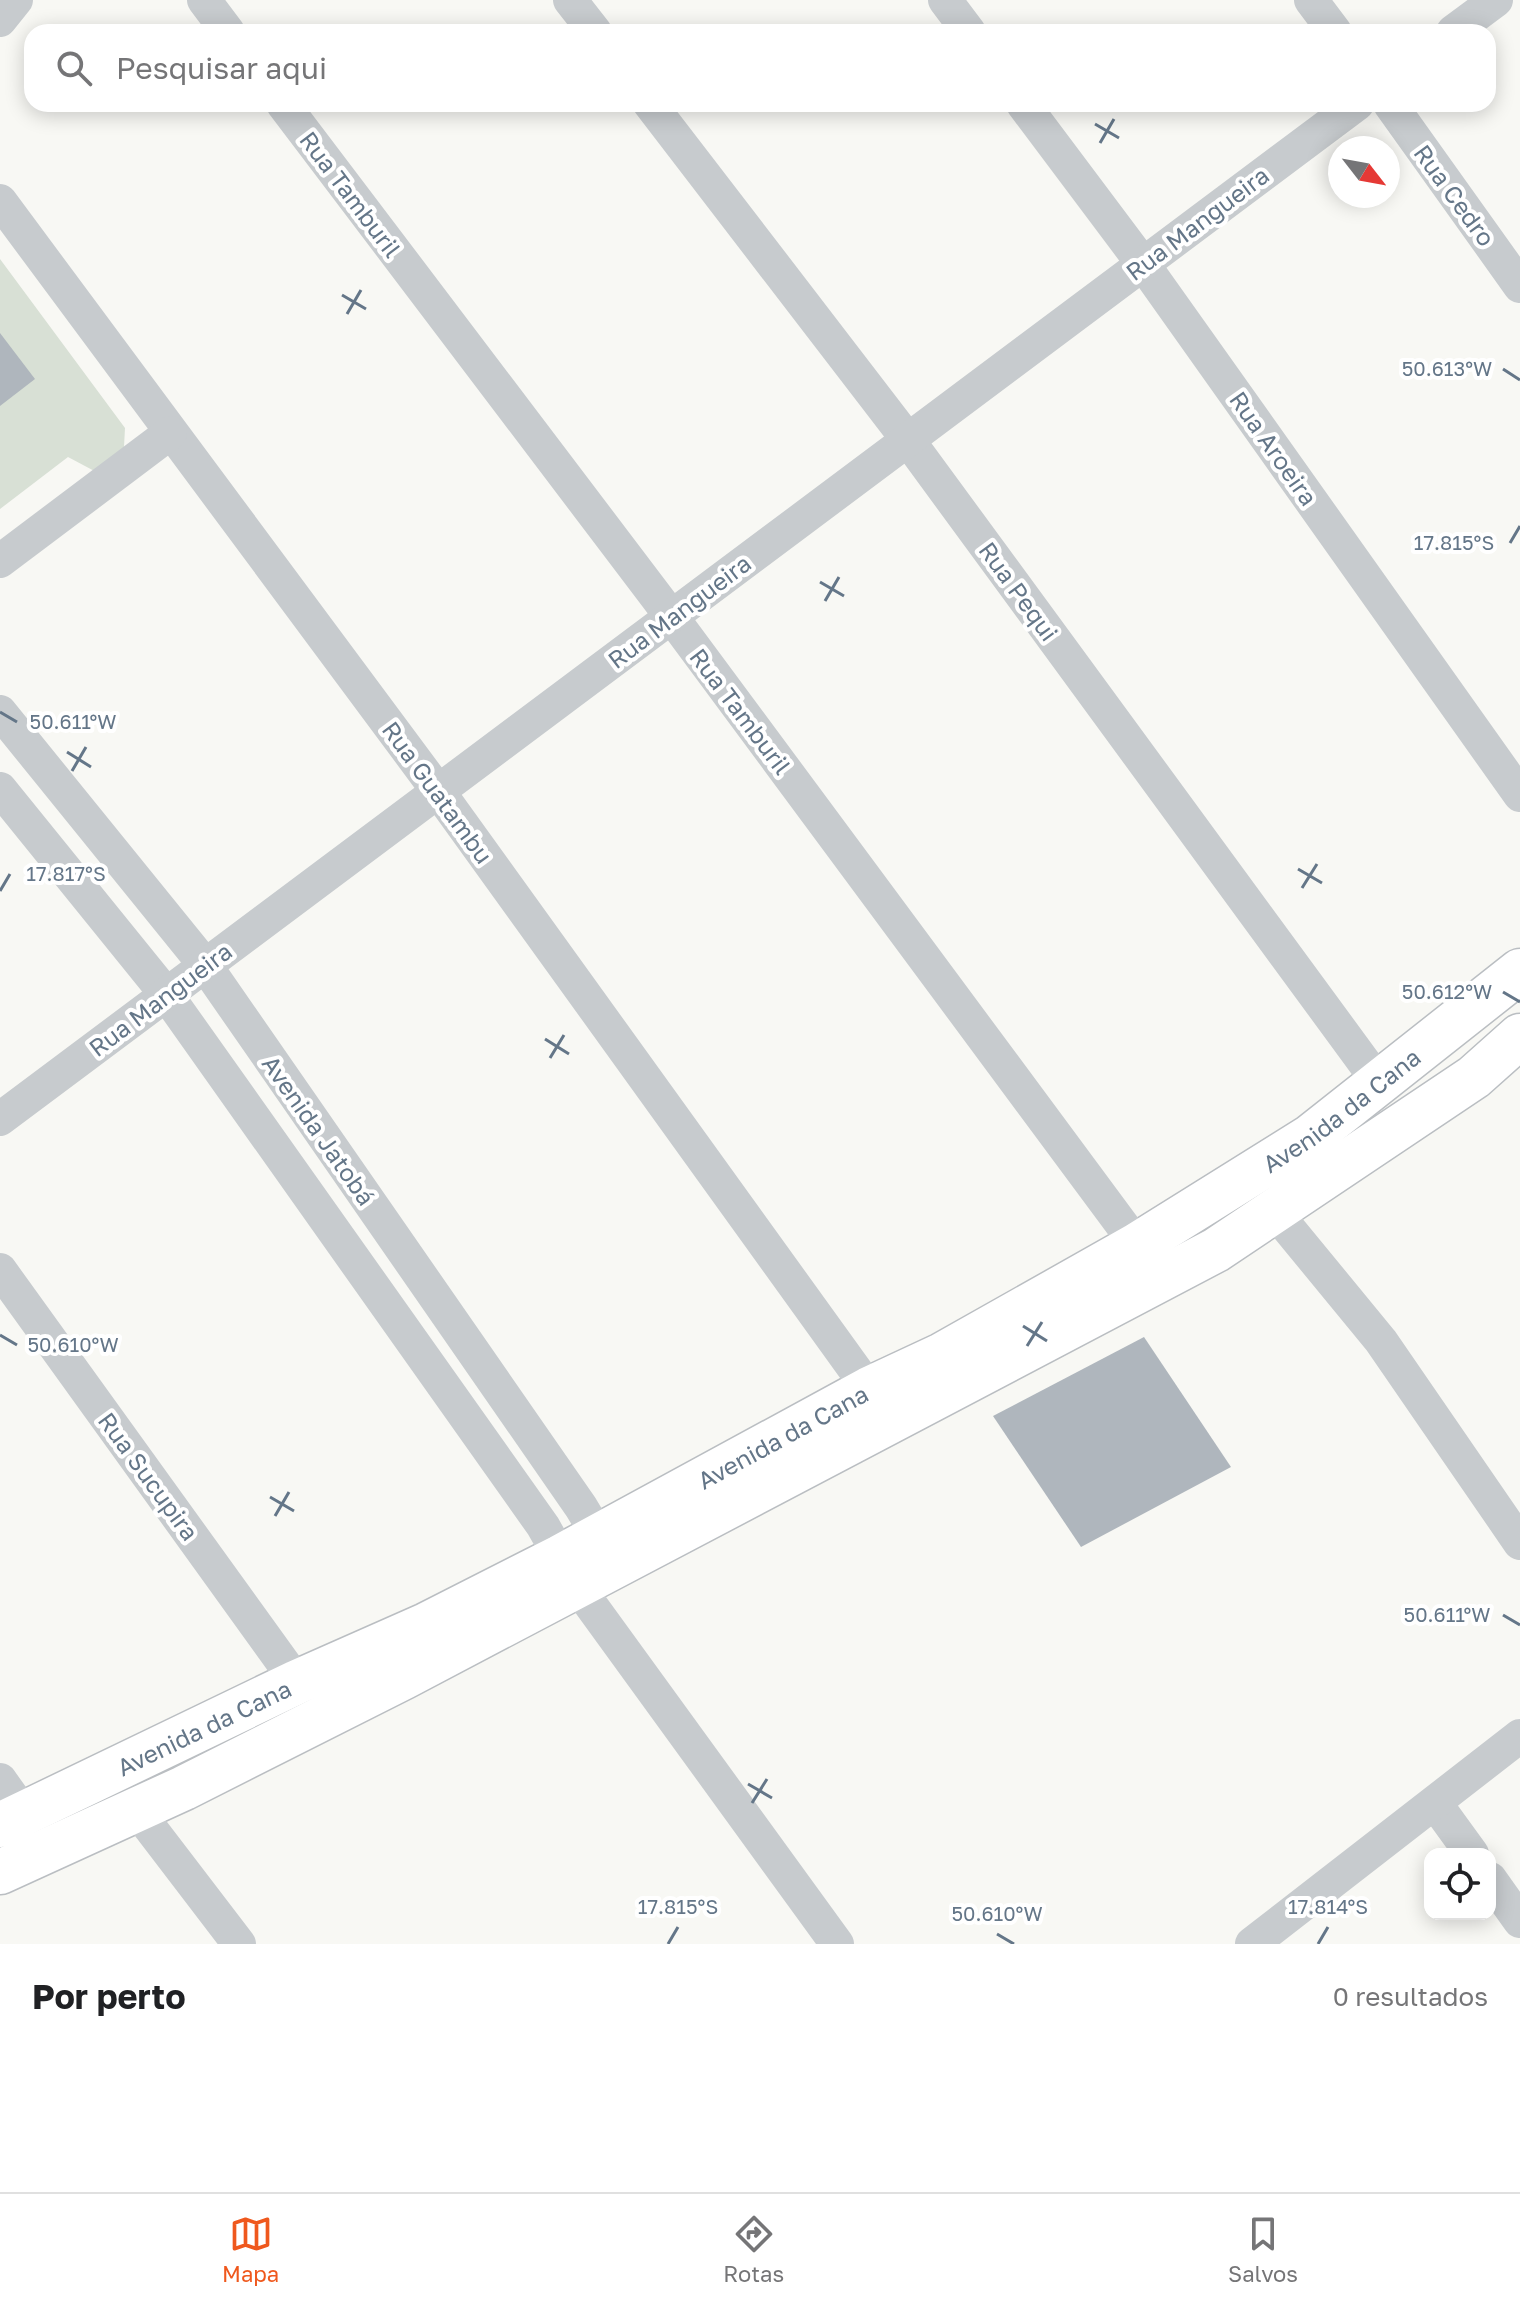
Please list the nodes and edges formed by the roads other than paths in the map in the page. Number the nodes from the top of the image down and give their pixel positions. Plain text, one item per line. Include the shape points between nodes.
1 (16, 0) edge
2 (204, 0) edge
3 (570, 0) edge
4 (945, 0) edge
5 (1311, 0) edge
6 (1496, 0) edge
7 (0, 20) edge
8 (222, 24) edge
9 (589, 24) edge
10 (963, 24) edge
11 (1329, 24) edge
12 (1464, 24) edge
13 (289, 112) edge
14 (656, 112) edge
15 (1029, 112) edge
16 (1346, 112) edge
17 (1396, 112) edge
18 (0, 201) edge
19 (1143, 264) junction
20 (1520, 286) edge
21 (170, 433) junction
22 (908, 440) junction
23 (0, 561) edge
24 (671, 616) junction
25 (0, 712) edge
26 (0, 789) edge
27 (438, 791) junction
28 (1520, 795) edge
29 (205, 965) junction
30 (1520, 971) edge
31 (166, 994) junction
32 (1520, 1036) edge
33 (1380, 1084) junction
34 (0, 1119) edge
35 (1275, 1212) junction
36 (1137, 1245) junction
37 (0, 1270) edge
38 (869, 1389) junction
39 (1520, 1543) edge
40 (607, 1550) junction
41 (569, 1572) junction
42 (297, 1682) junction
43 (1520, 1736) edge
44 (0, 1780) edge
45 (1435, 1803) junction
46 (135, 1808) junction
47 (12, 1820) edge
48 (1468, 1848) edge
49 (0, 1872) edge
50 (1496, 1887) edge
51 (1520, 1921) edge
52 (239, 1944) edge
53 (837, 1944) edge
54 (1252, 1944) edge

1 - 7 street
2 - 8 street
3 - 9 street
4 - 10 street
5 - 11 street
6 - 12 street
13 - 24 street, Rua Tamburil
14 - 22 street, Rua Pequi
15 - 19 street, Rua Aroeira
16 - 19 street, Rua Mangueira
17 - 20 street, Rua Cedro
18 - 21 street, Rua Guatambu
19 - 22 street, Rua Mangueira
19 - 28 street, Rua Aroeira
21 - 23 street
21 - 27 street, Rua Guatambu
22 - 24 street, Rua Mangueira
22 - 33 street, Rua Pequi
24 - 27 street, Rua Mangueira
24 - 36 street, Rua Tamburil
25 - 29 street, Avenida Jatobá
26 - 31 street, Avenida Jatobá
27 - 29 street, Rua Mangueira
27 - 38 street, Rua Guatambu
29 - 31 street, Rua Mangueira
29 - 40 street, Avenida Jatobá
30 - 33 main road, Avenida da Cana
31 - 34 street, Rua Mangueira
31 - 41 street, Avenida Jatobá via 543,1526
32 - 35 main road, Avenida da Cana via 1474,1077
33 - 36 main road, Avenida da Cana via 1310,1137
35 - 39 street via 1381,1341
35 - 40 main road, Avenida da Cana via 1216,1250
36 - 38 main road, Avenida da Cana via 942,1355
37 - 42 street, Rua Sucupira
38 - 40 main road, Avenida da Cana
40 - 41 main road, Avenida da Cana
41 - 42 main road, Avenida da Cana via 426,1625
41 - 46 main road, Avenida da Cana via 211,1775
41 - 53 street, Avenida Jatobá
42 - 47 main road, Avenida da Cana
43 - 45 street
44 - 47 street
45 - 48 street
45 - 54 street
46 - 49 main road, Avenida da Cana
46 - 52 street
50 - 51 street

